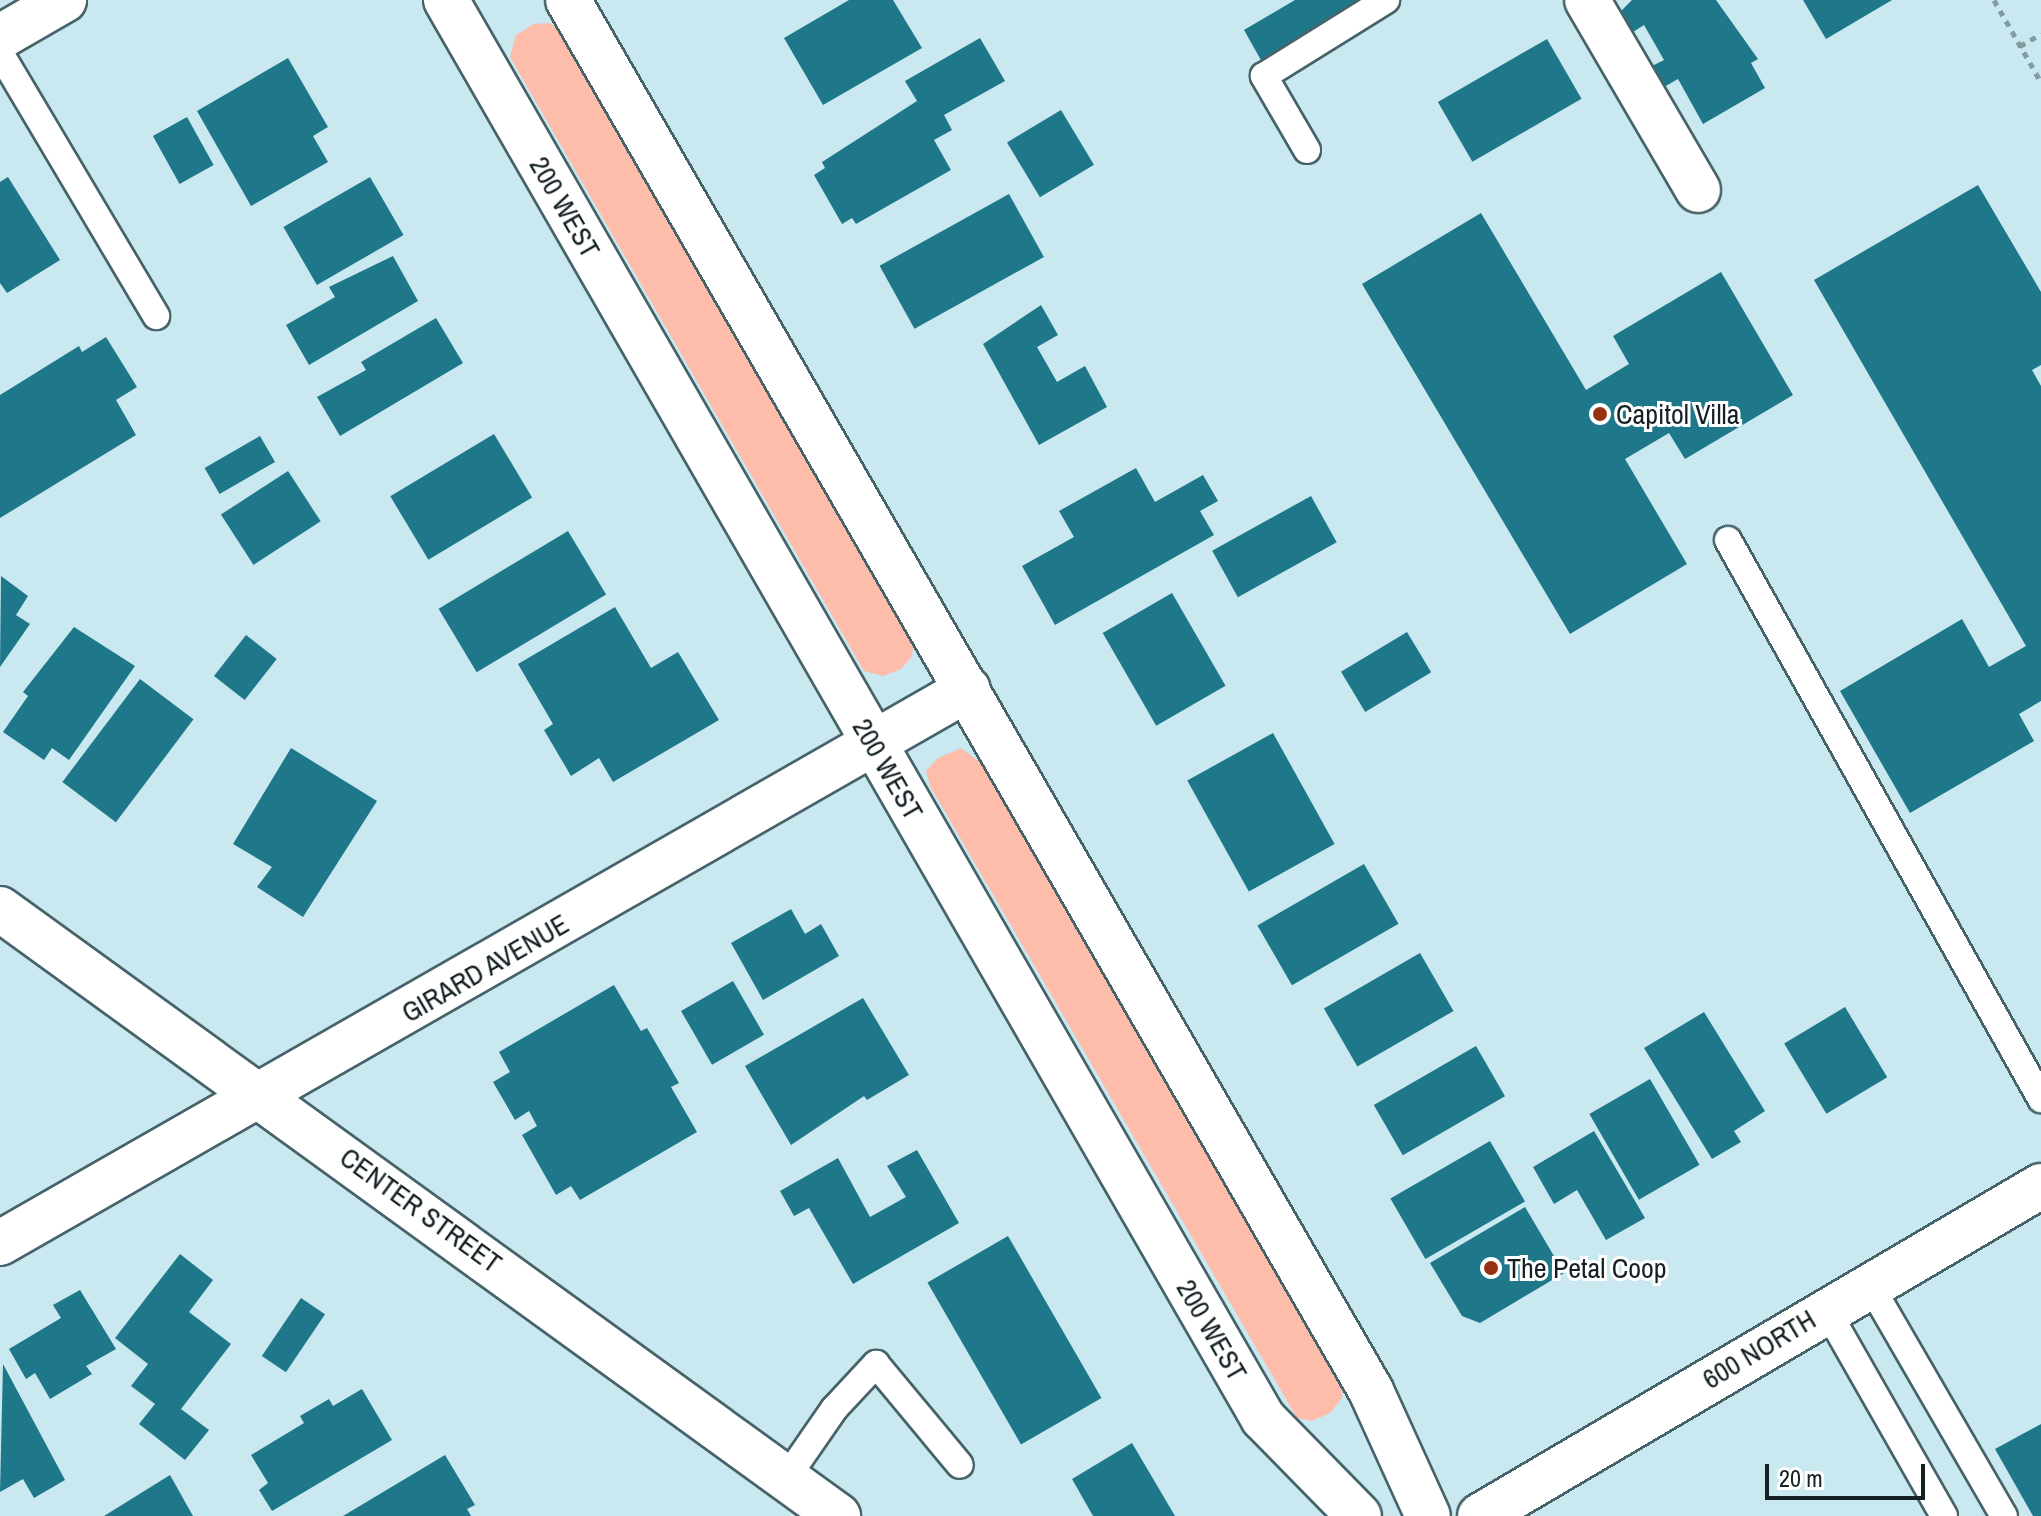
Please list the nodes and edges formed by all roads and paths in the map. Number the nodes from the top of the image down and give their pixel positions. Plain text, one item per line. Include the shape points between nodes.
1 (64, 0) edge
2 (446, 0) edge
3 (568, 0) edge
4 (1386, 0) edge
5 (1587, 0) edge
6 (1994, 0) edge
7 (2041, 34) edge
8 (0, 37) edge
9 (2020, 46) junction
10 (0, 53) edge
11 (2041, 82) edge
12 (1307, 150) dead end
13 (1698, 190) dead end
14 (156, 316) dead end
15 (1728, 540) dead end
16 (968, 689) junction
17 (874, 744) junction
18 (0, 909) edge
19 (262, 1096) junction
20 (2041, 1099) edge
21 (2041, 1186) edge
22 (0, 1243) edge
23 (1870, 1285) junction
24 (1826, 1309) junction
25 (960, 1465) dead end
26 (787, 1477) junction
27 (838, 1516) edge
28 (1359, 1516) edge
29 (1428, 1516) edge
30 (1480, 1516) edge
31 (1944, 1516) edge
32 (2004, 1516) edge

1 - 8 street
2 - 17 street, 200 WEST
3 - 16 street
4 - 12 lane via 1264,76
5 - 13 street
6 - 9 path
7 - 9 path
9 - 11 path
10 - 14 lane
15 - 20 lane
16 - 17 street, GIRARD AVENUE
16 - 29 street via 1371,1391
17 - 19 street, GIRARD AVENUE
17 - 28 street, 200 WEST via 1263,1418
18 - 19 street, CENTER STREET
19 - 22 street, GIRARD AVENUE
19 - 26 street, CENTER STREET
21 - 23 street, 600 NORTH
23 - 24 street, 600 NORTH
23 - 32 lane
24 - 30 street, 600 NORTH
24 - 31 lane
25 - 26 lane via 876,1364 834,1409
26 - 27 street, CENTER STREET

